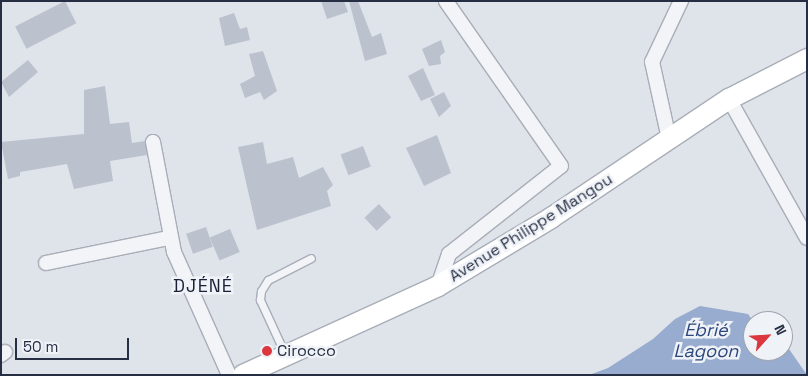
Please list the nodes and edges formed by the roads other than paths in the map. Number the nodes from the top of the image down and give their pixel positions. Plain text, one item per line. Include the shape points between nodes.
1 (446, 1) edge
2 (681, 1) edge
3 (807, 59) edge
4 (729, 99) junction
5 (669, 139) junction
6 (153, 142) dead end
7 (170, 238) junction
8 (807, 238) edge
9 (311, 258) dead end
10 (46, 263) dead end
11 (438, 286) junction
12 (279, 363) edge
13 (229, 375) edge
14 (243, 375) edge

1 - 11 street via 561,166 449,254
2 - 5 street via 652,62
3 - 4 street, Avenue Philippe Mangou
4 - 5 street, Avenue Philippe Mangou
4 - 8 street
5 - 11 street, Avenue Philippe Mangou
6 - 7 street
7 - 10 street
7 - 13 street
9 - 12 lane via 268,280 261,291 260,300
11 - 12 street, Avenue Philippe Mangou
12 - 14 street, Avenue Philippe Mangou

